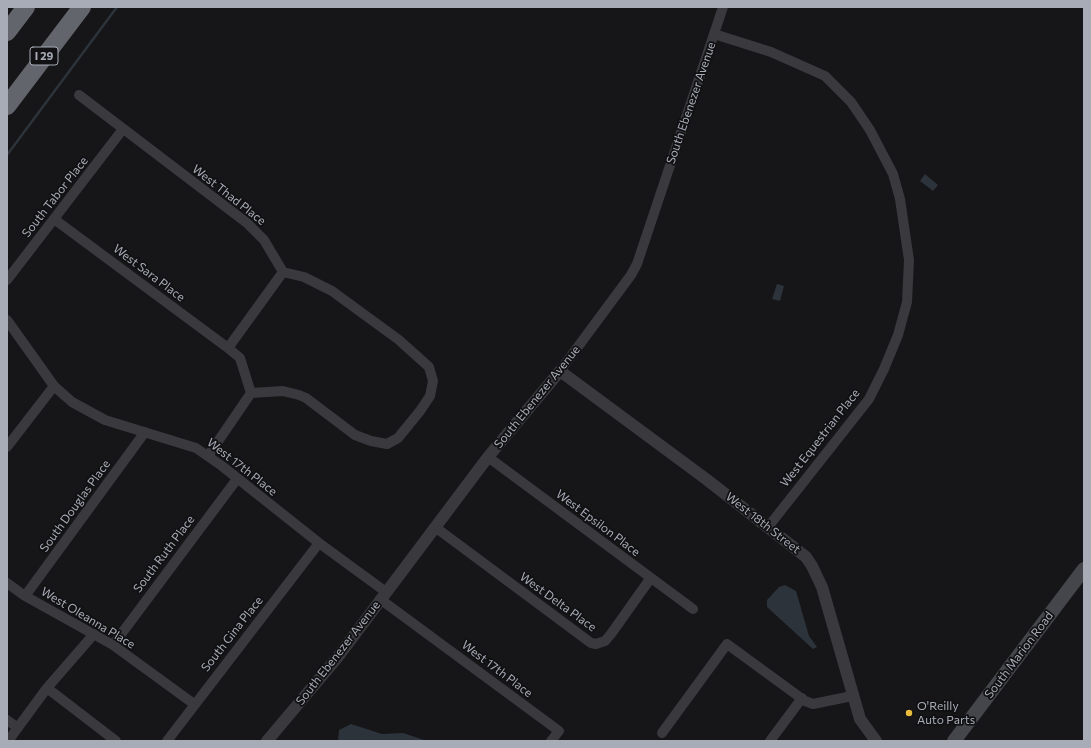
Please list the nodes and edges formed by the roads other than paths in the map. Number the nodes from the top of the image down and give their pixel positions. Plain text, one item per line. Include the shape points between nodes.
1 (26, 7) edge
2 (82, 7) edge
3 (724, 7) edge
4 (7, 32) edge
5 (714, 34) junction
6 (79, 95) dead end
7 (7, 106) edge
8 (123, 129) junction
9 (54, 219) junction
10 (283, 272) junction
11 (7, 280) edge
12 (7, 320) edge
13 (228, 348) junction
14 (560, 371) junction
15 (54, 386) junction
16 (251, 392) junction
17 (145, 432) junction
18 (7, 447) edge
19 (208, 456) junction
20 (488, 457) junction
21 (237, 479) junction
22 (435, 527) junction
23 (768, 527) junction
24 (319, 543) junction
25 (1084, 569) edge
26 (650, 578) junction
27 (7, 583) edge
28 (383, 595) junction
29 (25, 596) junction
30 (693, 609) dead end
31 (94, 634) junction
32 (112, 645) junction
33 (47, 688) junction
34 (852, 696) junction
35 (802, 698) junction
36 (194, 704) junction
37 (7, 720) edge
38 (18, 728) junction
39 (662, 733) dead end
40 (8, 741) edge
41 (116, 741) edge
42 (167, 741) edge
43 (267, 741) edge
44 (551, 741) edge
45 (770, 741) edge
46 (876, 741) edge
47 (954, 741) edge

1 - 4 highway
2 - 7 highway, I 29
3 - 5 street, South Ebenezer Avenue
5 - 14 street, South Ebenezer Avenue via 631,275
5 - 23 street, West Equestrian Place via 771,52 825,76 851,102 870,130 893,174 900,199 909,260 907,302 898,335 869,399
6 - 8 street, West Thad Place
8 - 9 street, South Tabor Place
8 - 10 street, West Thad Place via 248,224 264,240
9 - 11 street, South Tabor Place
9 - 13 street, West Sara Place
10 - 13 street
10 - 16 street via 316,282 351,304 418,357 429,367 432,381 430,396 398,438 387,444 355,435 299,395
12 - 15 street, West 17th Place
13 - 16 street via 240,358
14 - 20 street, South Ebenezer Avenue
14 - 23 street, West 18th Street
15 - 17 street, West 17th Place via 85,410 116,424
15 - 18 street
16 - 19 street
17 - 19 street, West 17th Place via 181,442
17 - 29 street, South Douglas Place
19 - 21 street, West 17th Place
20 - 22 street, South Ebenezer Avenue
20 - 26 street, West Epsilon Place
21 - 24 street, West 17th Place
21 - 32 street, South Ruth Place
22 - 26 street, West Delta Place via 591,643 605,641 612,634
22 - 28 street, South Ebenezer Avenue
23 - 34 street, West 18th Street via 798,550 812,566 822,587
24 - 28 street, West 17th Place
24 - 36 street, South Gina Place
25 - 47 main road, South Marion Road
26 - 30 street, West Epsilon Place
27 - 29 street, West Oleanna Place
28 - 43 street, South Ebenezer Avenue via 336,658
28 - 44 street, West 17th Place via 559,731
29 - 31 street, West Oleanna Place
31 - 32 street, West Oleanna Place
31 - 33 street
32 - 36 street, West Oleanna Place
33 - 38 street
33 - 41 street
34 - 35 street via 813,704
34 - 46 street, West 18th Street via 860,718
35 - 39 street via 727,644
35 - 45 street
36 - 42 street, South Gina Place
37 - 38 street
38 - 40 street

